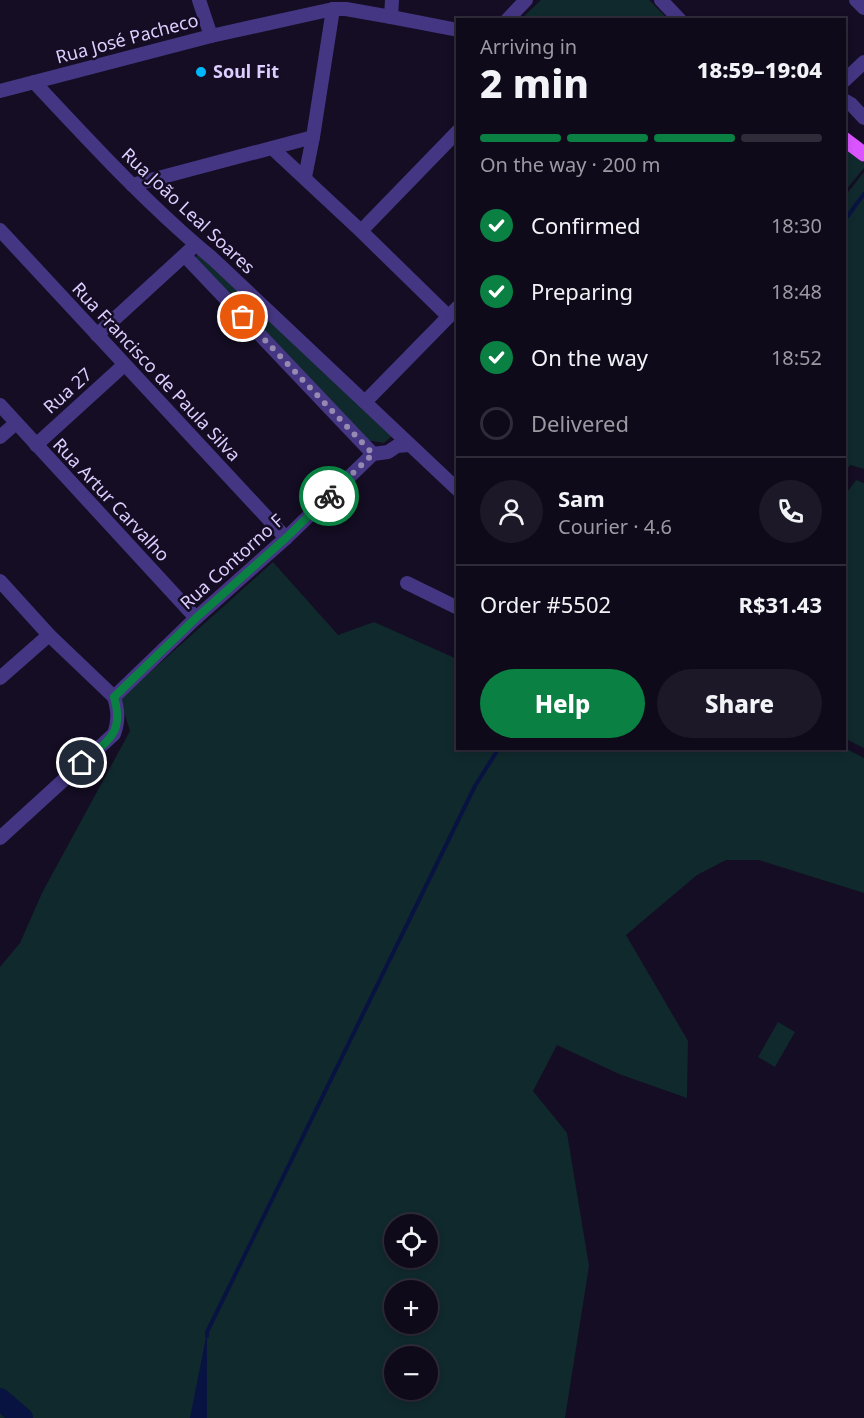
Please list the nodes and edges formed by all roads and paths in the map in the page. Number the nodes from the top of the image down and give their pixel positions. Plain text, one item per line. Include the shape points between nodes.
1 (199, 0) edge
2 (392, 0) edge
3 (526, 0) edge
4 (662, 0) edge
5 (856, 0) edge
6 (864, 8) edge
7 (333, 9) junction
8 (391, 17) junction
9 (509, 18) edge
10 (678, 18) edge
11 (456, 30) edge
12 (211, 36) junction
13 (864, 62) edge
14 (846, 79) edge
15 (34, 82) junction
16 (0, 91) edge
17 (846, 101) edge
18 (864, 118) edge
19 (456, 133) edge
20 (312, 137) junction
21 (846, 141) edge
22 (272, 148) junction
23 (864, 154) edge
24 (304, 177) junction
25 (132, 185) junction
26 (0, 230) edge
27 (361, 231) junction
28 (195, 244) junction
29 (185, 256) junction
30 (453, 312) edge
31 (97, 335) junction
32 (124, 365) junction
33 (365, 402) junction
34 (0, 405) edge
35 (16, 423) junction
36 (0, 437) edge
37 (36, 445) junction
38 (409, 445) junction
39 (373, 454) junction
40 (456, 485) edge
41 (286, 538) junction
42 (0, 581) edge
43 (407, 583) dead end
44 (456, 607) edge
45 (196, 618) junction
46 (49, 635) junction
47 (0, 678) edge
48 (114, 697) junction
49 (0, 838) edge

1 - 12 street
2 - 8 street
3 - 9 street
4 - 10 street
5 - 6 street
7 - 8 street, Rua José Pacheco
7 - 12 street, Rua José Pacheco
7 - 20 street
8 - 11 street, Rua José Pacheco
12 - 15 street, Rua José Pacheco
13 - 14 street
15 - 16 street, Rua José Pacheco
15 - 25 street, Rua João Leal Soares
17 - 18 street
19 - 27 street
20 - 22 street
20 - 24 street
21 - 23 main road
22 - 24 street
22 - 25 street
24 - 27 street
25 - 28 street, Rua João Leal Soares
26 - 31 street, Rua Francisco de Paula Silva
27 - 30 street
28 - 29 street
28 - 33 street, Rua João Leal Soares
29 - 31 street
29 - 39 street, Rua João Leal Soares
30 - 33 street
31 - 32 street, Rua Francisco de Paula Silva
32 - 37 street, Rua 27
32 - 41 street, Rua Francisco de Paula Silva
33 - 38 street, Rua João Leal Soares
34 - 35 street, Rua Artur Carvalho
35 - 36 street
35 - 37 street, Rua Artur Carvalho
37 - 45 street, Rua Artur Carvalho
38 - 39 street, Rua Contorno F
38 - 40 street, Rua João Leal Soares
39 - 41 street, Rua Contorno F
41 - 45 street, Rua Contorno F
42 - 46 street
43 - 44 street
45 - 48 street, Rua Contorno F
46 - 47 street
46 - 48 street
48 - 49 street via 118,718 114,734

